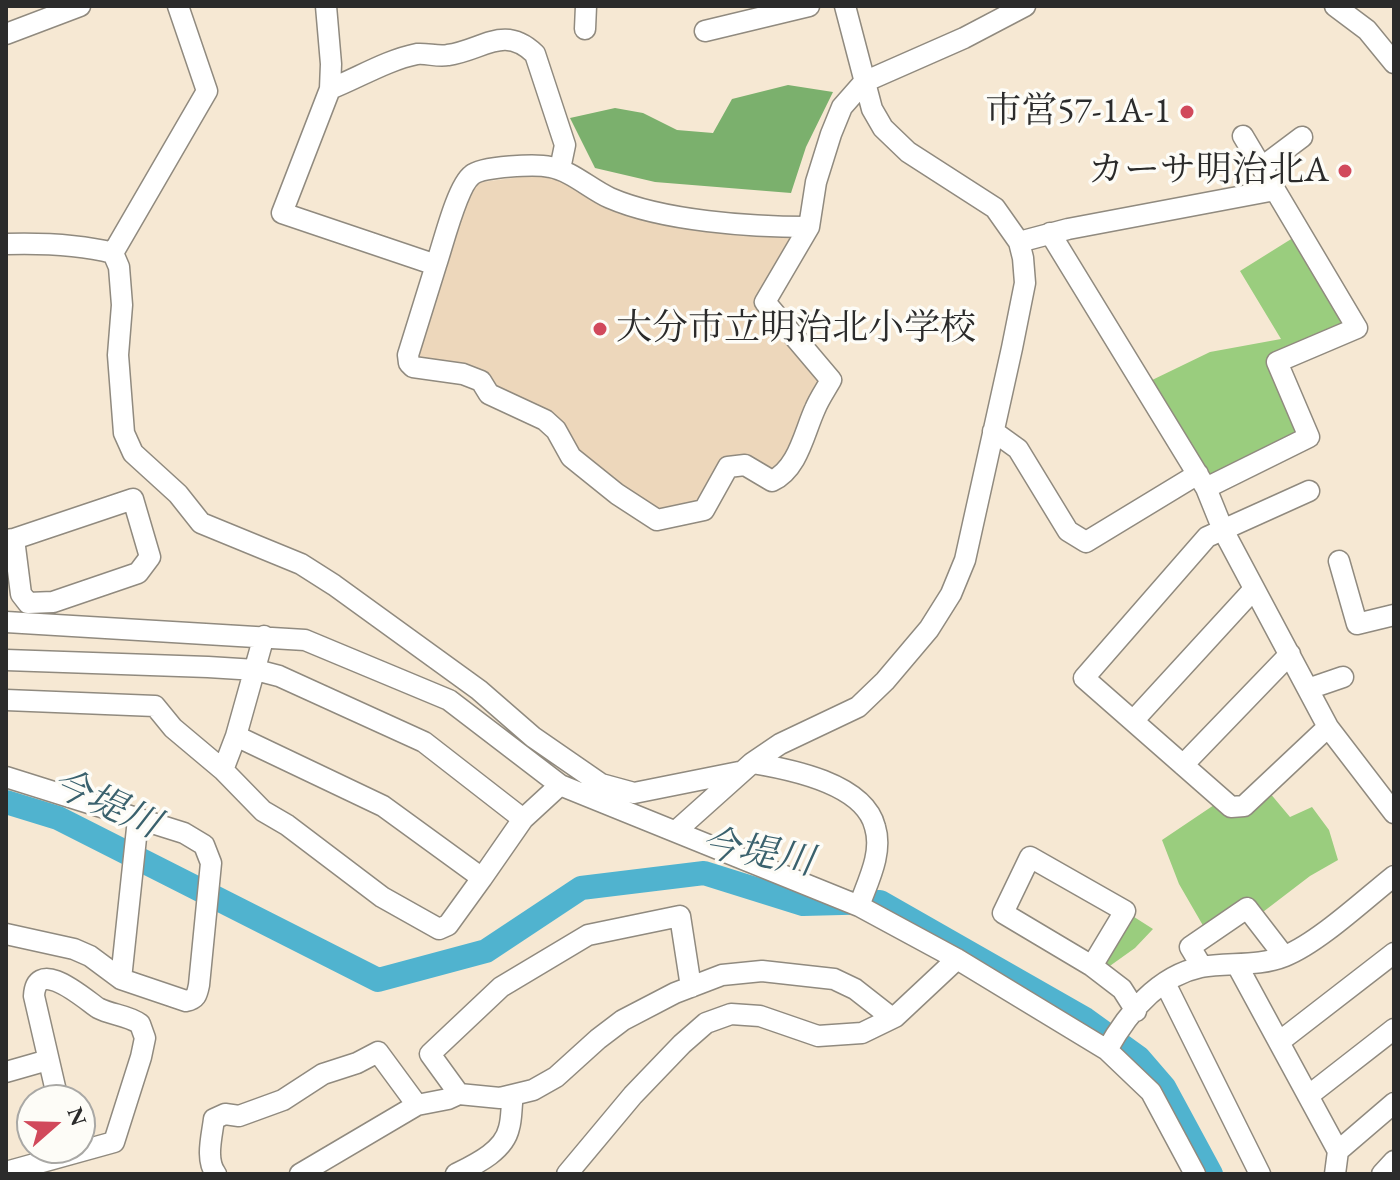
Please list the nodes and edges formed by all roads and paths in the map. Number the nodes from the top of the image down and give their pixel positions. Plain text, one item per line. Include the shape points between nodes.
1 (80, 6) edge
2 (178, 6) edge
3 (326, 6) edge
4 (586, 6) edge
5 (809, 6) edge
6 (845, 6) edge
7 (1025, 6) edge
8 (1343, 8) edge
9 (585, 29) dead end
10 (705, 31) dead end
11 (6, 34) edge
12 (1394, 63) edge
13 (864, 82) junction
14 (330, 89) junction
15 (1243, 136) dead end
16 (1302, 137) dead end
17 (1262, 167) junction
18 (560, 169) junction
19 (1275, 190) junction
20 (809, 227) junction
21 (1050, 233) junction
22 (1019, 242) junction
23 (6, 244) edge
24 (113, 253) junction
25 (436, 265) junction
26 (993, 431) junction
27 (1202, 481) junction
28 (1310, 491) dead end
29 (1223, 530) junction
30 (10, 540) edge
31 (1339, 561) dead end
32 (1254, 589) junction
33 (1394, 615) edge
34 (6, 622) edge
35 (264, 636) junction
36 (1290, 654) junction
37 (6, 660) edge
38 (256, 670) junction
39 (1343, 677) dead end
40 (1308, 689) junction
41 (6, 700) edge
42 (1133, 721) junction
43 (1328, 727) junction
44 (236, 736) junction
45 (1183, 765) junction
46 (746, 768) junction
47 (223, 770) junction
48 (6, 777) edge
49 (560, 785) junction
50 (1394, 813) edge
51 (138, 819) junction
52 (523, 819) junction
53 (676, 831) junction
54 (1394, 876) edge
55 (482, 878) junction
56 (859, 906) junction
57 (6, 934) edge
58 (1394, 953) edge
59 (1284, 956) junction
60 (957, 959) junction
61 (1237, 965) junction
62 (1092, 966) junction
63 (1202, 967) junction
64 (121, 979) junction
65 (1165, 983) junction
66 (691, 987) junction
67 (892, 1018) junction
68 (1394, 1029) edge
69 (1119, 1032) junction
70 (1279, 1042) junction
71 (48, 1060) junction
72 (6, 1072) edge
73 (54, 1084) edge
74 (459, 1094) junction
75 (513, 1096) junction
76 (1308, 1096) junction
77 (1394, 1103) edge
78 (417, 1105) junction
79 (96, 1145) edge
80 (1338, 1151) junction
81 (1394, 1161) edge
82 (30, 1164) edge
83 (6, 1172) edge
84 (216, 1174) edge
85 (300, 1174) edge
86 (456, 1174) edge
87 (567, 1174) edge
88 (1195, 1174) edge
89 (1260, 1174) edge
90 (1335, 1174) edge
91 (1382, 1174) edge

1 - 11 street
2 - 24 street via 207,91
3 - 14 street
4 - 9 street
5 - 10 street
6 - 13 street
7 - 13 street
8 - 12 street
13 - 20 street via 842,107 831,134
13 - 22 street via 883,128 908,152 995,208
14 - 18 street via 420,54 447,56 509,39 524,44 535,54 565,145
14 - 25 street via 282,213
15 - 17 street
16 - 17 street
17 - 19 street
18 - 20 street via 611,198 667,215
18 - 25 street via 487,169 470,176
19 - 21 street
19 - 27 street via 1357,328 1277,362 1309,437
20 - 25 street via 765,302 831,380 805,437 782,476 772,481 745,465 728,467 704,510 657,520 571,457 545,420 489,394 481,381 409,363
21 - 22 street
21 - 27 street
22 - 26 street via 1025,283
23 - 24 street via 43,243
24 - 46 street via 122,305 118,355 124,433 133,453 201,523 301,564 334,585 601,784 634,793
26 - 27 street via 1018,449 1068,531 1086,542
26 - 46 street via 965,560 929,629 858,707 780,744
27 - 29 street
28 - 29 street
29 - 32 street
29 - 42 street via 1207,537 1084,678
30 - 30 street via 133,499 150,557 138,573 53,602 28,603 21,594
31 - 33 street via 1357,624
32 - 36 street
32 - 42 street
34 - 35 street
35 - 38 street
35 - 49 street via 305,640 449,700
36 - 40 street
36 - 45 street
37 - 38 street
38 - 44 street
38 - 52 street via 424,742
39 - 40 street
40 - 43 street
41 - 47 street via 155,706
42 - 45 street
43 - 45 street via 1244,806 1231,807
43 - 50 street
44 - 47 street
44 - 55 street via 383,806
46 - 53 street
46 - 56 street via 817,776 868,811 875,826 876,862
47 - 55 street via 263,811 382,897 439,929 448,925
48 - 51 street
49 - 52 street
49 - 53 street
51 - 64 street
51 - 64 street via 184,833 208,851 199,985 195,997 186,1001
52 - 55 street
53 - 56 street
54 - 59 street
56 - 60 street
57 - 64 street via 82,952
58 - 70 street
59 - 61 street
59 - 63 street via 1247,908 1190,947
60 - 67 street
60 - 69 street
61 - 63 street
61 - 70 street
62 - 62 street via 1125,911 1030,857 1003,913
62 - 69 street via 1122,989
63 - 65 street
65 - 69 street via 1150,992
65 - 89 street
66 - 67 street via 722,975 802,974 855,989
66 - 74 street via 680,916 588,935 501,987 430,1054
66 - 75 street via 623,1020 556,1077
67 - 87 street via 862,1033 830,1037 760,1016 731,1014 706,1023 633,1095
68 - 76 street
69 - 88 street
70 - 76 street
71 - 72 street
71 - 73 street
71 - 79 street via 34,996 34,987 42,981 69,986 100,1009 135,1020 144,1029 116,1140
74 - 75 street
74 - 78 street
75 - 86 street via 504,1141
76 - 80 street
77 - 80 street
78 - 84 street via 378,1052 323,1074 283,1100 214,1119 210,1144
78 - 85 street
80 - 90 street
81 - 91 street
82 - 83 street

